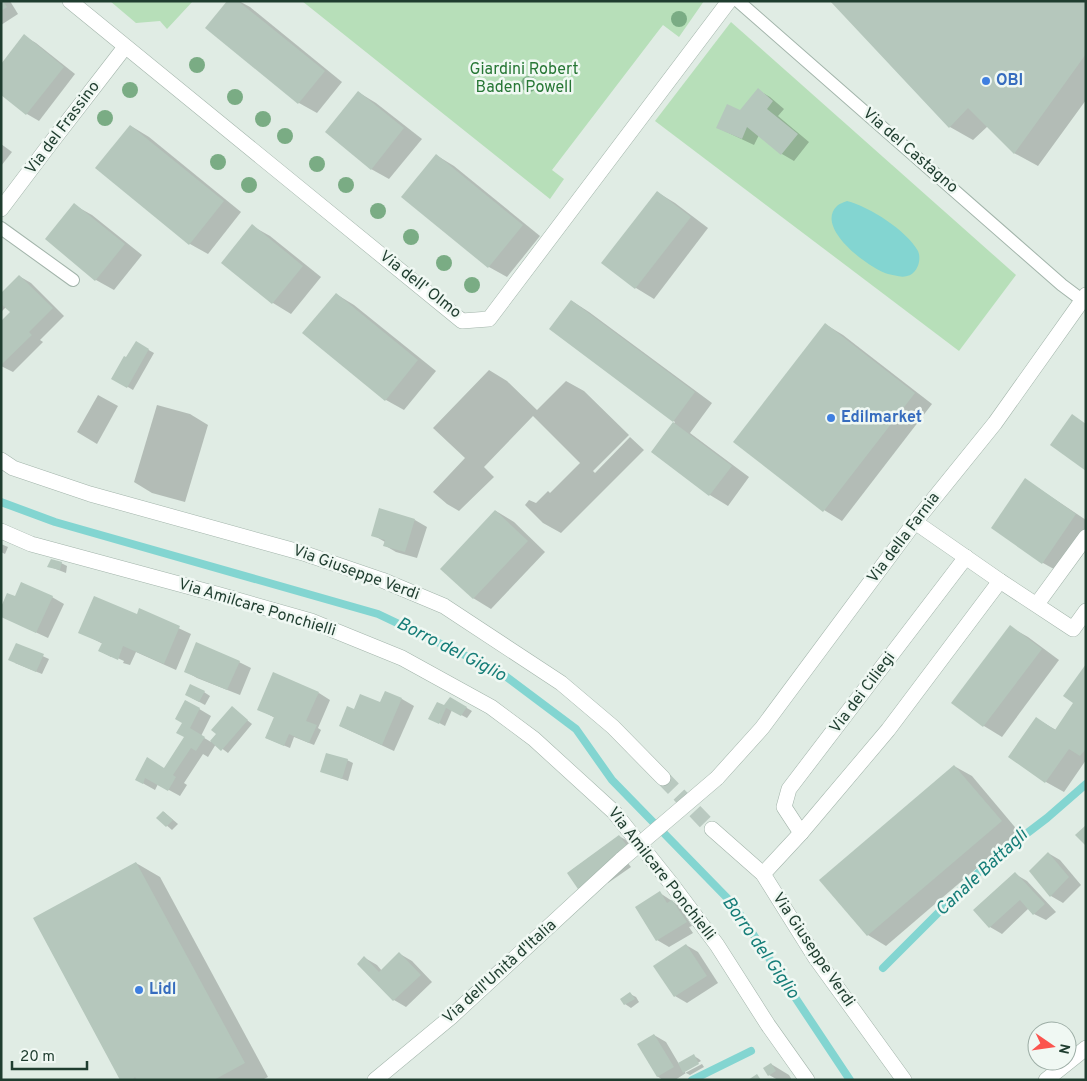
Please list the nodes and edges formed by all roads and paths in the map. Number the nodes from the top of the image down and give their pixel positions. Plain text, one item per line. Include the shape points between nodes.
1 (70, 1) edge
2 (729, 1) edge
3 (738, 1) edge
4 (125, 48) junction
5 (1, 210) edge
6 (1, 228) edge
7 (73, 280) dead end
8 (1084, 297) edge
9 (1, 460) edge
10 (915, 522) junction
11 (1, 531) edge
12 (1086, 537) edge
13 (966, 557) junction
14 (1000, 581) junction
15 (1037, 604) junction
16 (1086, 611) edge
17 (663, 778) tunnel mouth
18 (712, 830) tunnel mouth
19 (801, 833) junction
20 (622, 859) joint
21 (763, 874) junction
22 (1086, 1048) edge
23 (375, 1080) edge
24 (807, 1080) edge
25 (904, 1080) edge
26 (1046, 1080) edge

1 - 4 street, Via dell' Olmo
2 - 4 street, Via dell' Olmo via 489,320 462,321
3 - 8 lane, Via del Castagno via 1062,285
4 - 5 street, Via del Frassino
6 - 7 lane
8 - 10 street, Via della Farnia via 995,423
9 - 17 street, Via Giuseppe Verdi via 13,468 90,494 302,553 382,580 444,606 561,683 612,727
10 - 13 street
10 - 20 street, Via della Farnia, bridge via 762,728 717,778
11 - 24 street, Via Amilcare Ponchielli via 31,544 311,621 402,658 491,708 534,739 614,812 717,945
12 - 15 street
13 - 14 street
13 - 19 street, Via dei Ciliegi via 789,790 784,807
14 - 15 street
14 - 19 street via 888,730
15 - 16 street via 1073,629
18 - 21 street, Via Giuseppe Verdi
19 - 21 street
20 - 23 street, Via dell'Unità d'Italia via 451,1017
21 - 25 street, Via Giuseppe Verdi via 815,958
22 - 26 street

